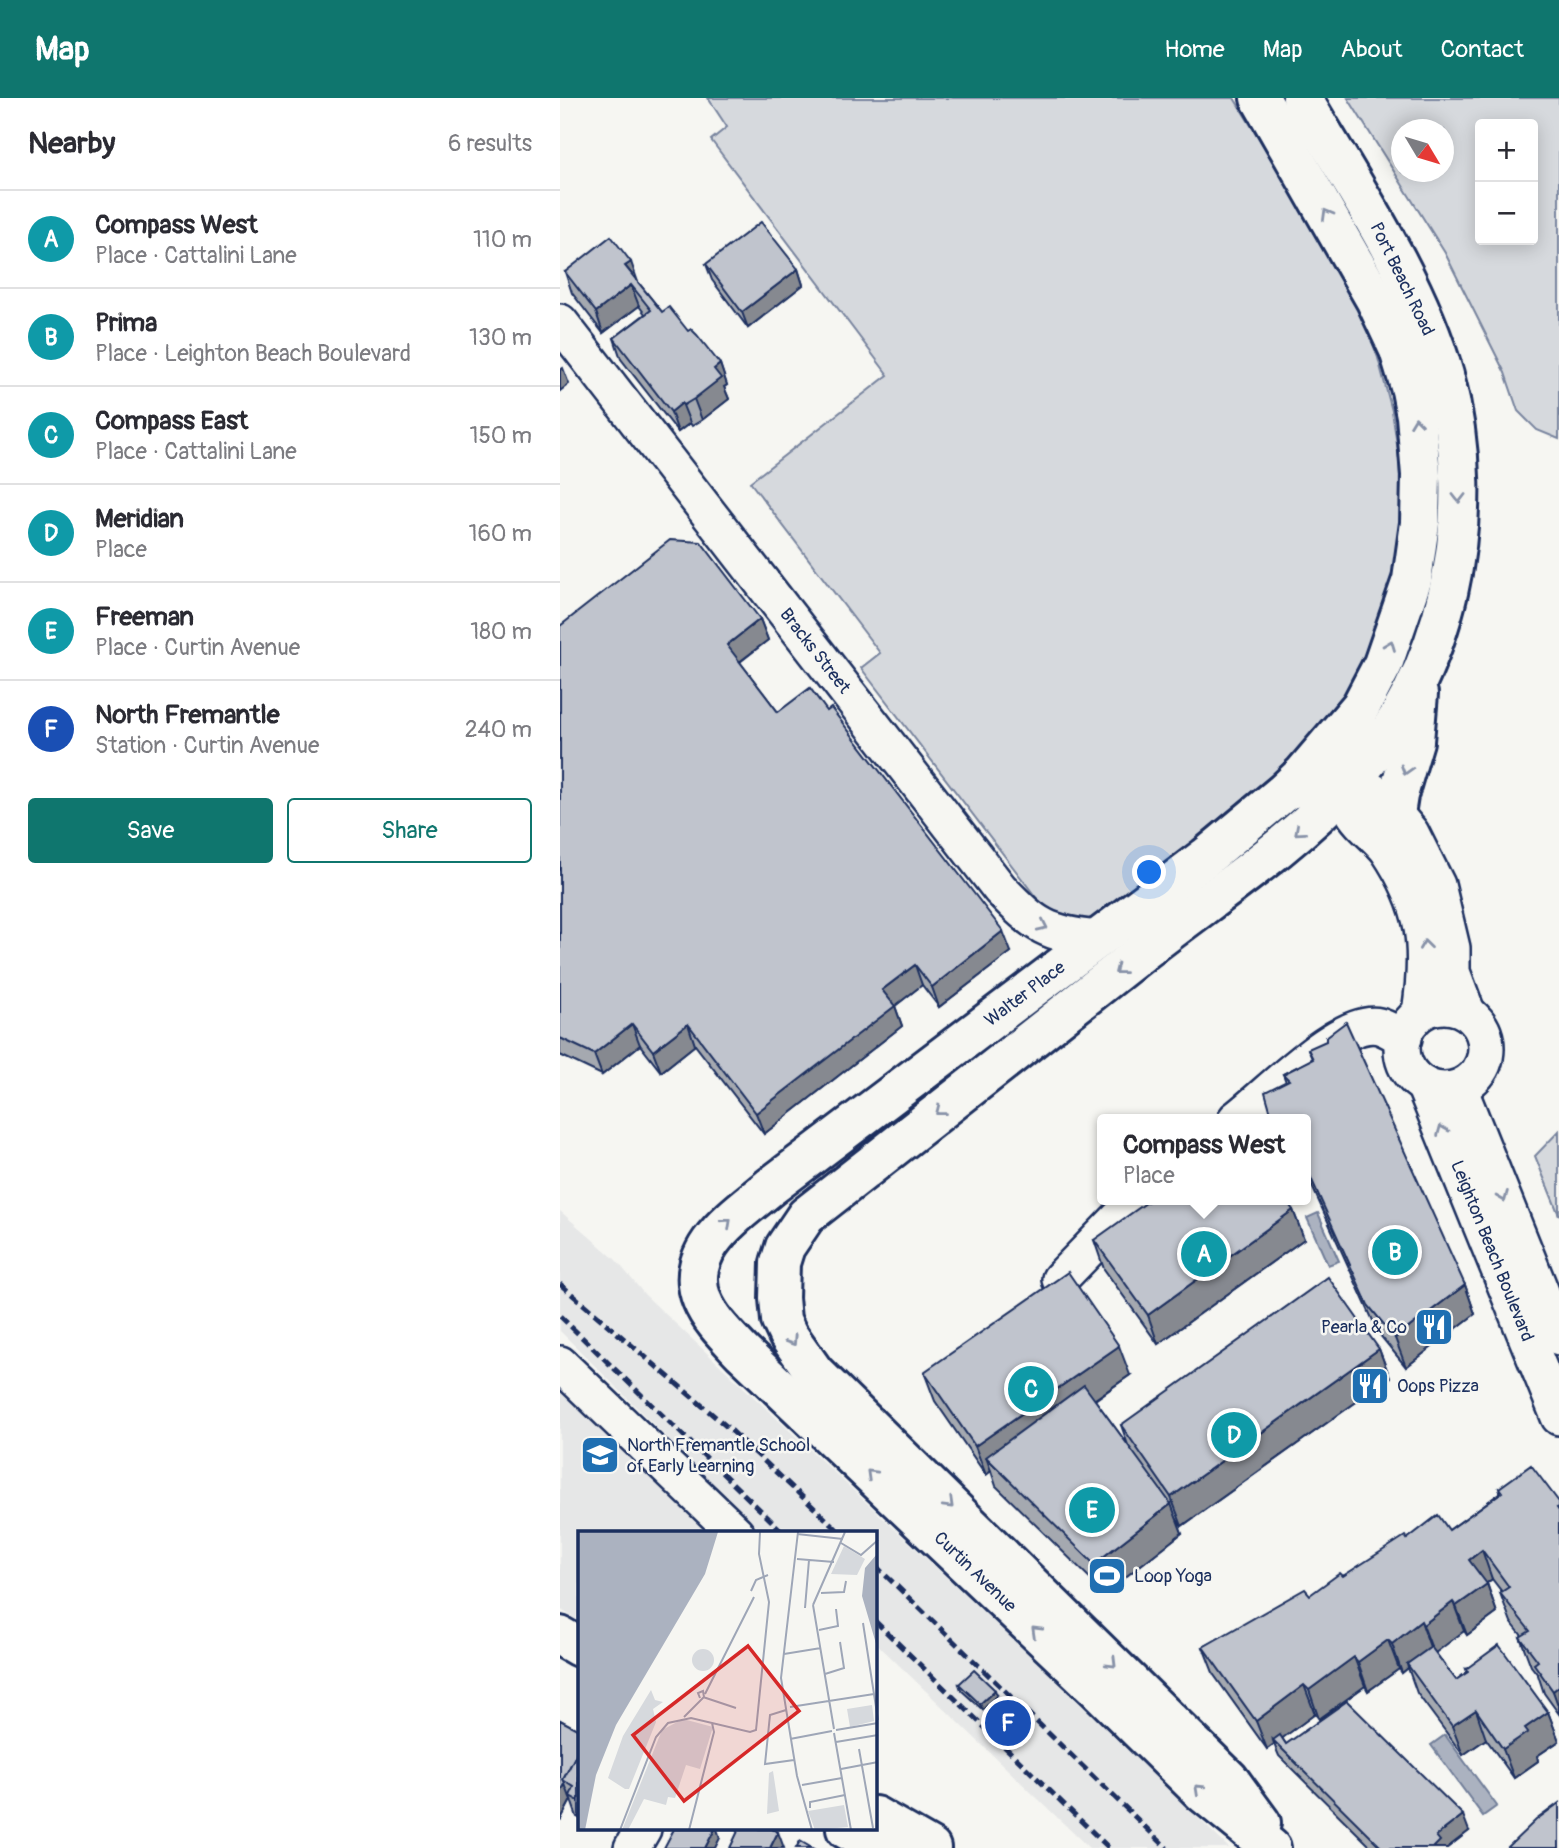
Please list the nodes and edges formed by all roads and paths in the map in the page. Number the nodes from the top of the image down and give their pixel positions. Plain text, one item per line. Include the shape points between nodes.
1 (1260, 98) edge
2 (1302, 98) edge
3 (560, 322) edge
4 (1420, 678) junction
5 (1361, 706) junction
6 (1348, 784) junction
7 (1284, 792) junction
8 (1395, 814) junction
9 (1098, 939) junction
10 (1467, 1012) junction
11 (1412, 1025) junction
12 (1424, 1085) junction
13 (1459, 1088) junction
14 (1243, 1114) edge
15 (1131, 1205) edge
16 (1060, 1279) edge
17 (697, 1282) joint
18 (1559, 1337) edge
19 (560, 1364) edge
20 (1559, 1417) edge
21 (734, 1531) edge
22 (560, 1636) edge
23 (578, 1646) edge
24 (560, 1666) edge
25 (578, 1676) edge
26 (877, 1817) edge
27 (642, 1830) edge
28 (848, 1830) edge
29 (632, 1848) edge
30 (880, 1848) edge
31 (931, 1848) edge
32 (1271, 1848) edge
33 (1280, 1848) edge

5 -> 1 main road, Port Beach Road via 1383,664 1412,580 1420,523 1416,416 1399,350 1375,299
2 -> 4 main road, Port Beach Road via 1394,256 1427,325 1444,376 1453,422 1458,535 1445,606
3 -> 9 street, Bracks Street via 1000,889 1041,926
4 - 6 main road, Port Beach Road via 1386,737
4 -> 8 main road via 1414,741
5 - 6 street via 1345,763
5 - 7 main road, Walter Place
6 - 7 street via 1322,783
6 - 8 street via 1374,792
11 -> 6 street via 1426,976 1418,913 1386,848 1353,811
6 -> 33 main road, Curtin Avenue via 1259,866 806,1216 785,1247 779,1275 781,1320 814,1372 1229,1779
7 - 9 main road, Walter Place
8 - 10 street via 1411,834 1437,885 1452,948 1452,972
17 -> 9 main road, Walter Place via 701,1259 724,1225
10 - 11 street via 1436,1006
10 - 13 street via 1482,1028 1487,1050 1483,1064
11 - 12 street via 1402,1052 1406,1066
11 - 14 street via 1377,1025 1344,1032
12 - 13 street via 1440,1090
20 -> 12 street, Leighton Beach Boulevard
13 -> 18 street, Leighton Beach Boulevard
15 - 16 street
32 -> 17 main road, Curtin Avenue via 1203,1793 742,1352 718,1327 702,1301
19 - 21 street
22 - 23 main road
24 - 25 main road
26 - 31 main road
27 - 29 street
28 - 30 main road

